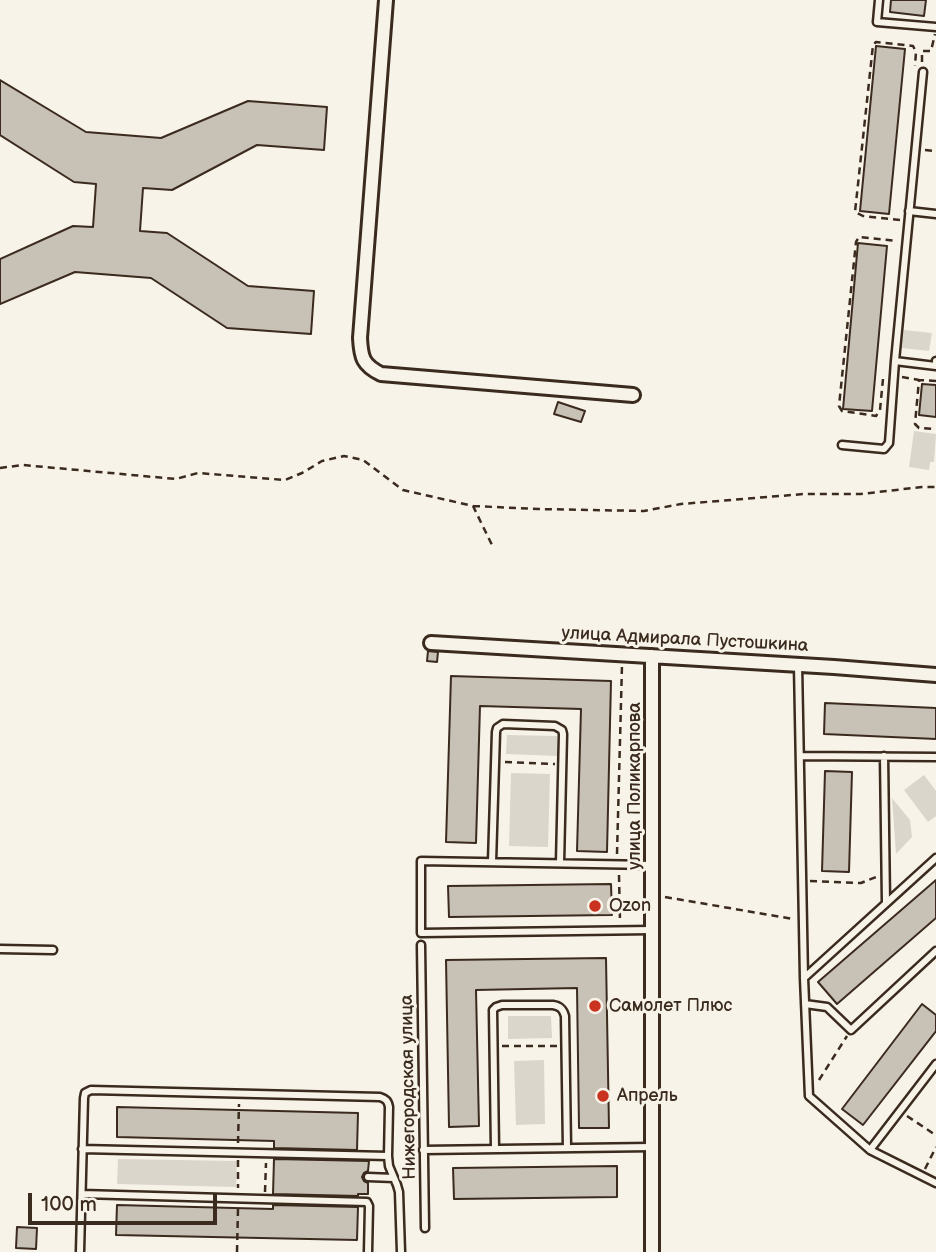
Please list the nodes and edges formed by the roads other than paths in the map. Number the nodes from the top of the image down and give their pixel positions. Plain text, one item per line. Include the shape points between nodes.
1 (386, 0) edge
2 (879, 0) edge
3 (936, 29) edge
4 (923, 72) dead end
5 (909, 211) junction
6 (936, 214) edge
7 (895, 361) junction
8 (936, 364) edge
9 (633, 395) dead end
10 (842, 445) dead end
11 (431, 643) dead end
12 (652, 656) junction
13 (798, 665) junction
14 (936, 675) edge
15 (800, 756) junction
16 (884, 756) junction
17 (936, 757) edge
18 (936, 858) edge
19 (492, 862) junction
20 (560, 863) junction
21 (652, 864) junction
22 (886, 903) junction
23 (652, 930) junction
24 (421, 945) dead end
25 (0, 949) edge
26 (53, 950) dead end
27 (936, 951) edge
28 (804, 978) junction
29 (805, 1004) junction
30 (936, 1064) edge
31 (652, 1147) junction
32 (567, 1148) junction
33 (82, 1149) junction
34 (495, 1149) junction
35 (423, 1150) junction
36 (870, 1150) junction
37 (388, 1156) junction
38 (368, 1177) dead end
39 (394, 1178) junction
40 (936, 1183) edge
41 (82, 1194) junction
42 (425, 1228) dead end
43 (80, 1252) edge
44 (368, 1252) edge
45 (401, 1252) edge
46 (652, 1252) edge

1 - 9 street via 360,338 363,359 381,374
2 - 3 lane via 877,22
4 - 5 lane
5 - 6 lane
5 - 7 lane
7 - 8 lane
7 - 10 lane via 889,443 884,449
11 - 12 street, улица Адмирала Пустошкина
12 - 13 street, улица Адмирала Пустошкина
12 - 21 street, улица Поликарпова
13 - 14 street, улица Адмирала Пустошкина
13 - 15 lane
15 - 16 lane
15 - 28 lane
16 - 17 lane
16 - 22 lane
18 - 22 lane
19 - 20 lane
19 - 20 lane via 497,727 503,724 559,727 563,734
19 - 23 lane via 421,861 421,933
20 - 21 lane
21 - 23 street, улица Поликарпова
22 - 28 lane
23 - 31 street, улица Поликарпова
24 - 35 lane, Нижегородская улица
25 - 26 lane
27 - 29 lane via 851,1030 827,1007
28 - 29 lane
29 - 36 lane via 809,1096
30 - 36 lane
31 - 32 lane
31 - 46 street, улица Поликарпова
32 - 34 lane
32 - 34 lane via 564,1011 553,1005 502,1005 492,1015
33 - 37 lane
33 - 37 lane via 87,1091 239,1093 385,1098 389,1107
33 - 41 lane
34 - 35 lane
35 - 42 lane, Нижегородская улица
36 - 40 lane
37 - 39 lane
38 - 39 lane
39 - 45 lane
41 - 43 lane
41 - 44 lane via 367,1202

